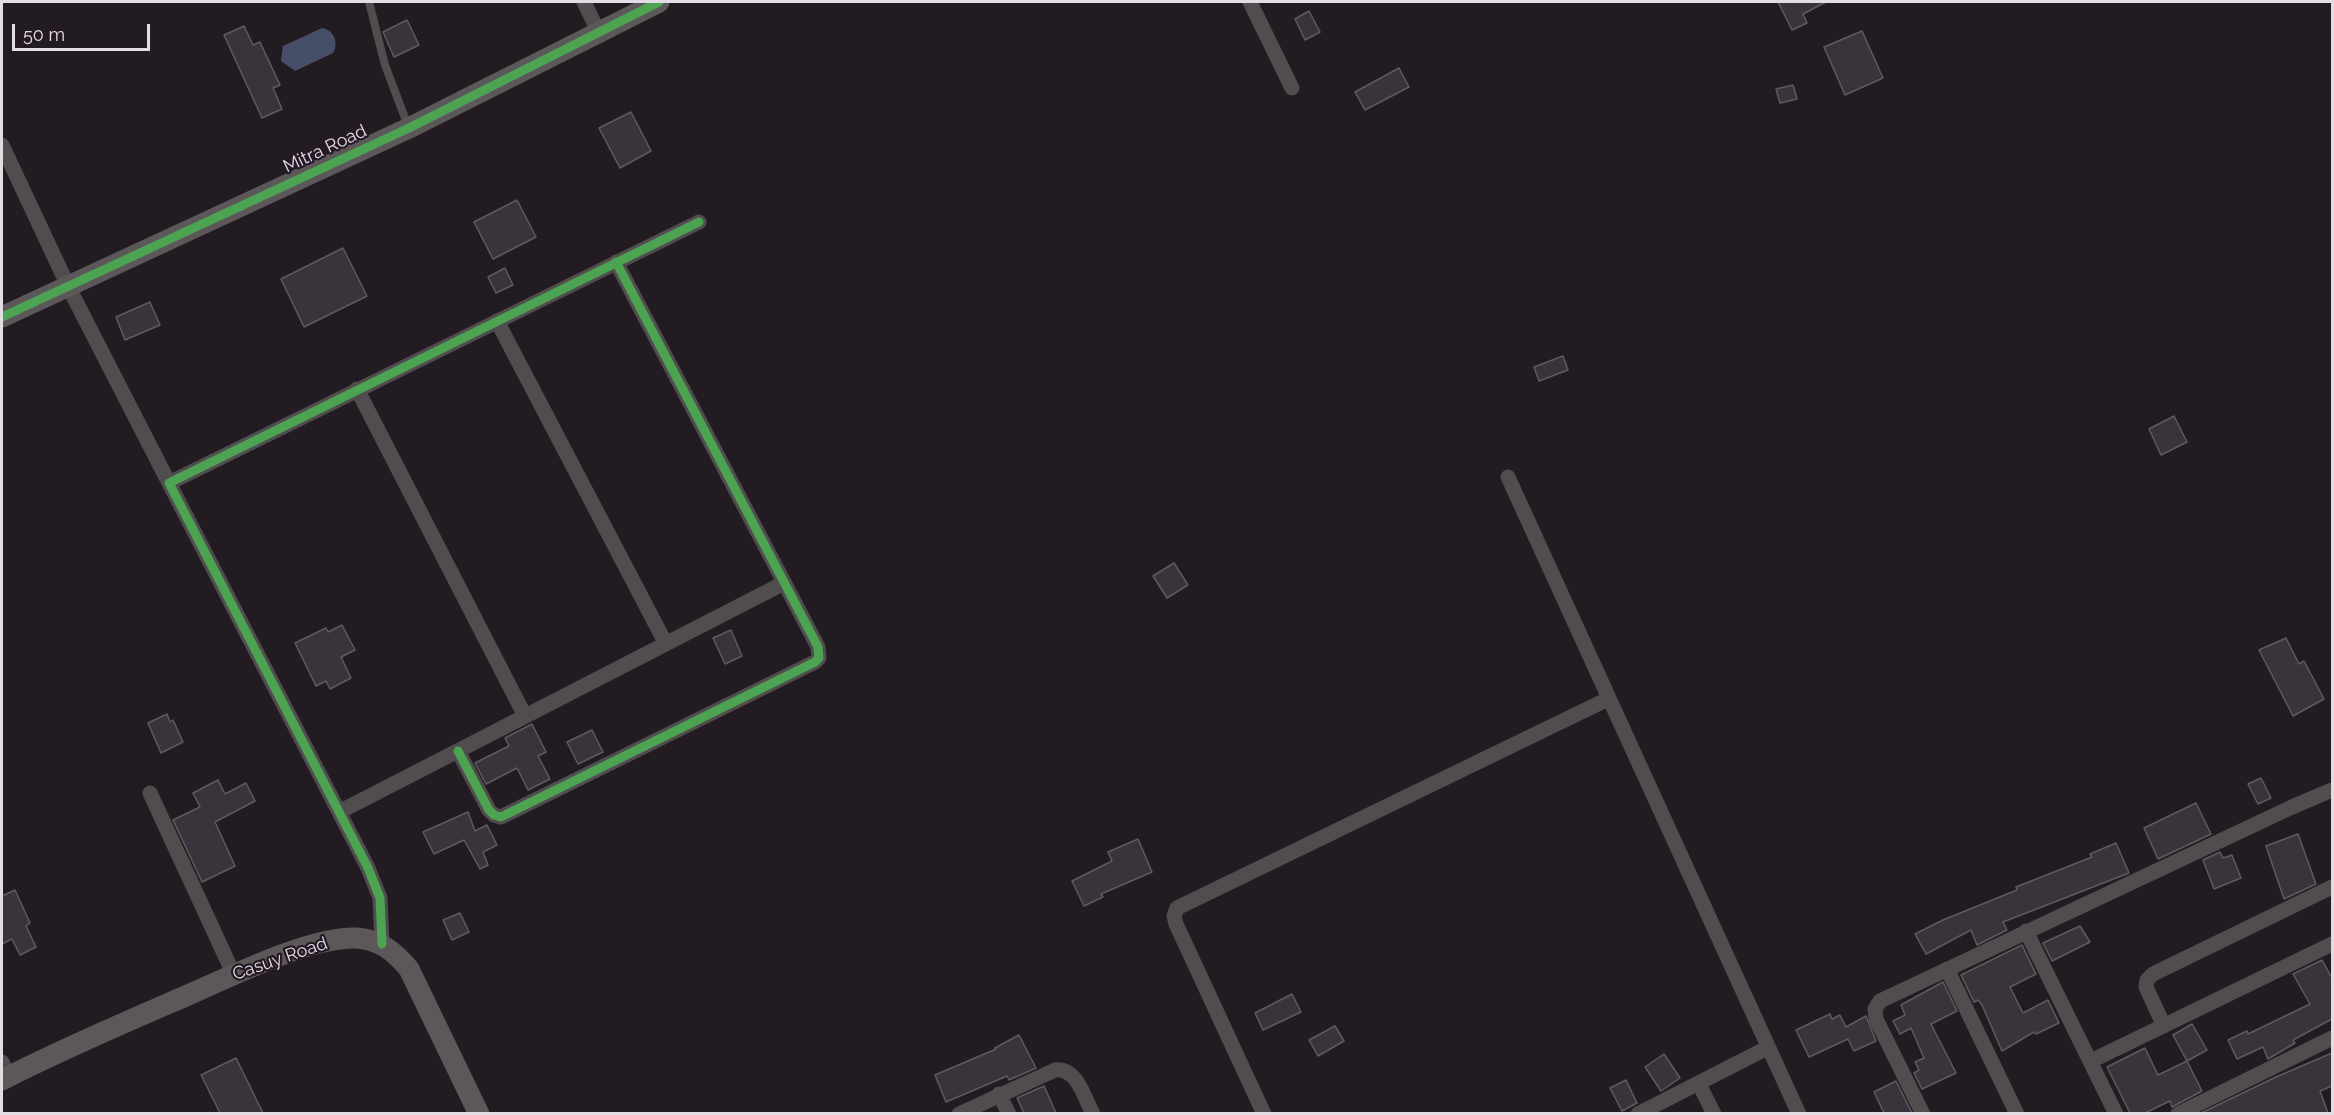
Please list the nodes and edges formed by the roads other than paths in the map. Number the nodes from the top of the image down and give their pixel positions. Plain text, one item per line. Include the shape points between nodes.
1 (369, 2) edge
2 (584, 2) edge
3 (659, 2) edge
4 (1250, 2) edge
5 (599, 33) junction
6 (1292, 88) dead end
7 (409, 128) junction
8 (2, 145) edge
9 (699, 222) dead end
10 (616, 262) junction
11 (68, 286) junction
12 (2, 317) edge
13 (496, 321) junction
14 (357, 389) junction
15 (1508, 477) dead end
16 (169, 483) junction
17 (784, 583) junction
18 (666, 644) junction
19 (1608, 699) junction
20 (525, 716) junction
21 (458, 751) junction
22 (2332, 790) edge
23 (150, 793) dead end
24 (339, 812) junction
25 (2332, 887) edge
26 (2026, 932) junction
27 (382, 944) junction
28 (2332, 944) edge
29 (1947, 969) junction
30 (234, 975) junction
31 (2164, 1026) junction
32 (2332, 1038) edge
33 (1767, 1048) junction
34 (2091, 1061) junction
35 (4, 1073) edge
36 (1700, 1084) junction
37 (999, 1094) junction
38 (479, 1113) edge
39 (959, 1113) edge
40 (1009, 1113) edge
41 (1092, 1113) edge
42 (1264, 1113) edge
43 (1638, 1113) edge
44 (1714, 1113) edge
45 (1799, 1113) edge
46 (1923, 1113) edge
47 (2017, 1113) edge
48 (2116, 1113) edge
49 (2178, 1113) edge

1 - 7 lane via 385,65
2 - 5 street
3 - 5 street, Mitra Road
4 - 6 street
5 - 7 street, Mitra Road
7 - 11 street, Mitra Road
8 - 11 street
9 - 10 street
10 - 13 street
10 - 17 street
11 - 12 street, Mitra Road
11 - 16 street
13 - 14 street
13 - 18 street
14 - 16 street
14 - 20 street
15 - 19 street
16 - 24 street
17 - 18 street
17 - 21 street via 818,647 819,658 815,662 501,818 489,810
18 - 20 street
19 - 33 street
19 - 42 street via 1176,908 1176,924
20 - 21 street
21 - 24 street
22 - 26 street
23 - 30 street
24 - 27 street via 375,882 382,913
25 - 31 street via 2153,974 2146,987
26 - 29 street
26 - 34 street
27 - 30 street, Casuy Road via 359,938 325,942
27 - 38 street via 409,969
28 - 31 street
29 - 46 street via 1880,1001 1875,1009 1876,1019
29 - 47 street
30 - 35 street, Casuy Road
31 - 34 street
32 - 49 street
33 - 36 street
33 - 45 street
34 - 48 street
36 - 43 street
36 - 44 street
37 - 39 street
37 - 40 street
37 - 41 street via 1061,1069 1075,1078

